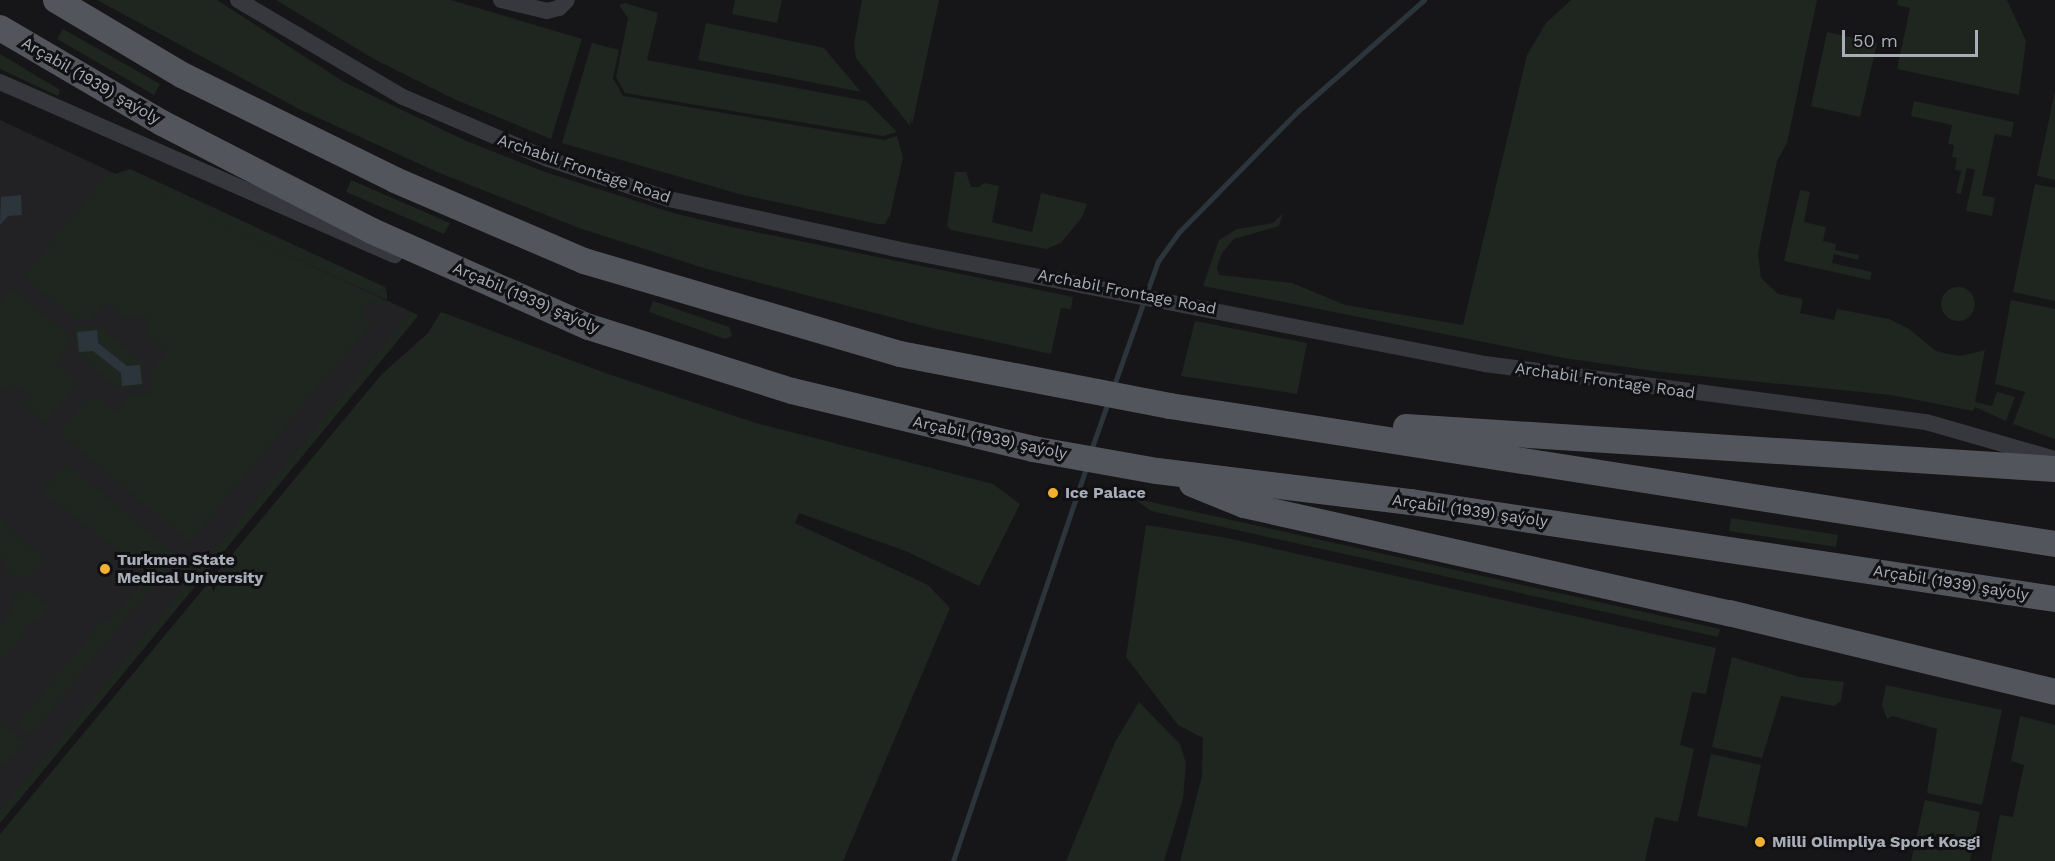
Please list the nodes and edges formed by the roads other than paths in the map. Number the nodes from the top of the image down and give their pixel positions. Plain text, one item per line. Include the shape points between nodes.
1 (56, 0) edge
2 (238, 0) edge
3 (501, 0) edge
4 (567, 0) edge
5 (0, 28) edge
6 (0, 82) edge
7 (589, 327) junction
8 (1179, 407) junction
9 (2055, 459) edge
10 (2055, 469) edge
11 (1160, 471) junction
12 (2055, 544) edge
13 (2055, 599) edge
14 (2055, 692) edge

1 - 8 main road via 182,75 384,175 584,261 900,354 1045,385
2 - 9 street, Archabil Frontage Road via 347,68 404,97 591,175 708,209 1485,364 1926,422
3 - 4 street via 547,11 559,8
5 - 7 main road, Arçabil (1939) şaýoly via 162,123 372,231
6 - 7 street via 425,267
7 - 11 main road, Arçabil (1939) şaýoly via 792,391 1033,449
8 - 10 main road via 1422,428
8 - 12 main road
11 - 13 main road, Arçabil (1939) şaýoly via 1411,502
11 - 14 main road via 1244,505 1729,613

